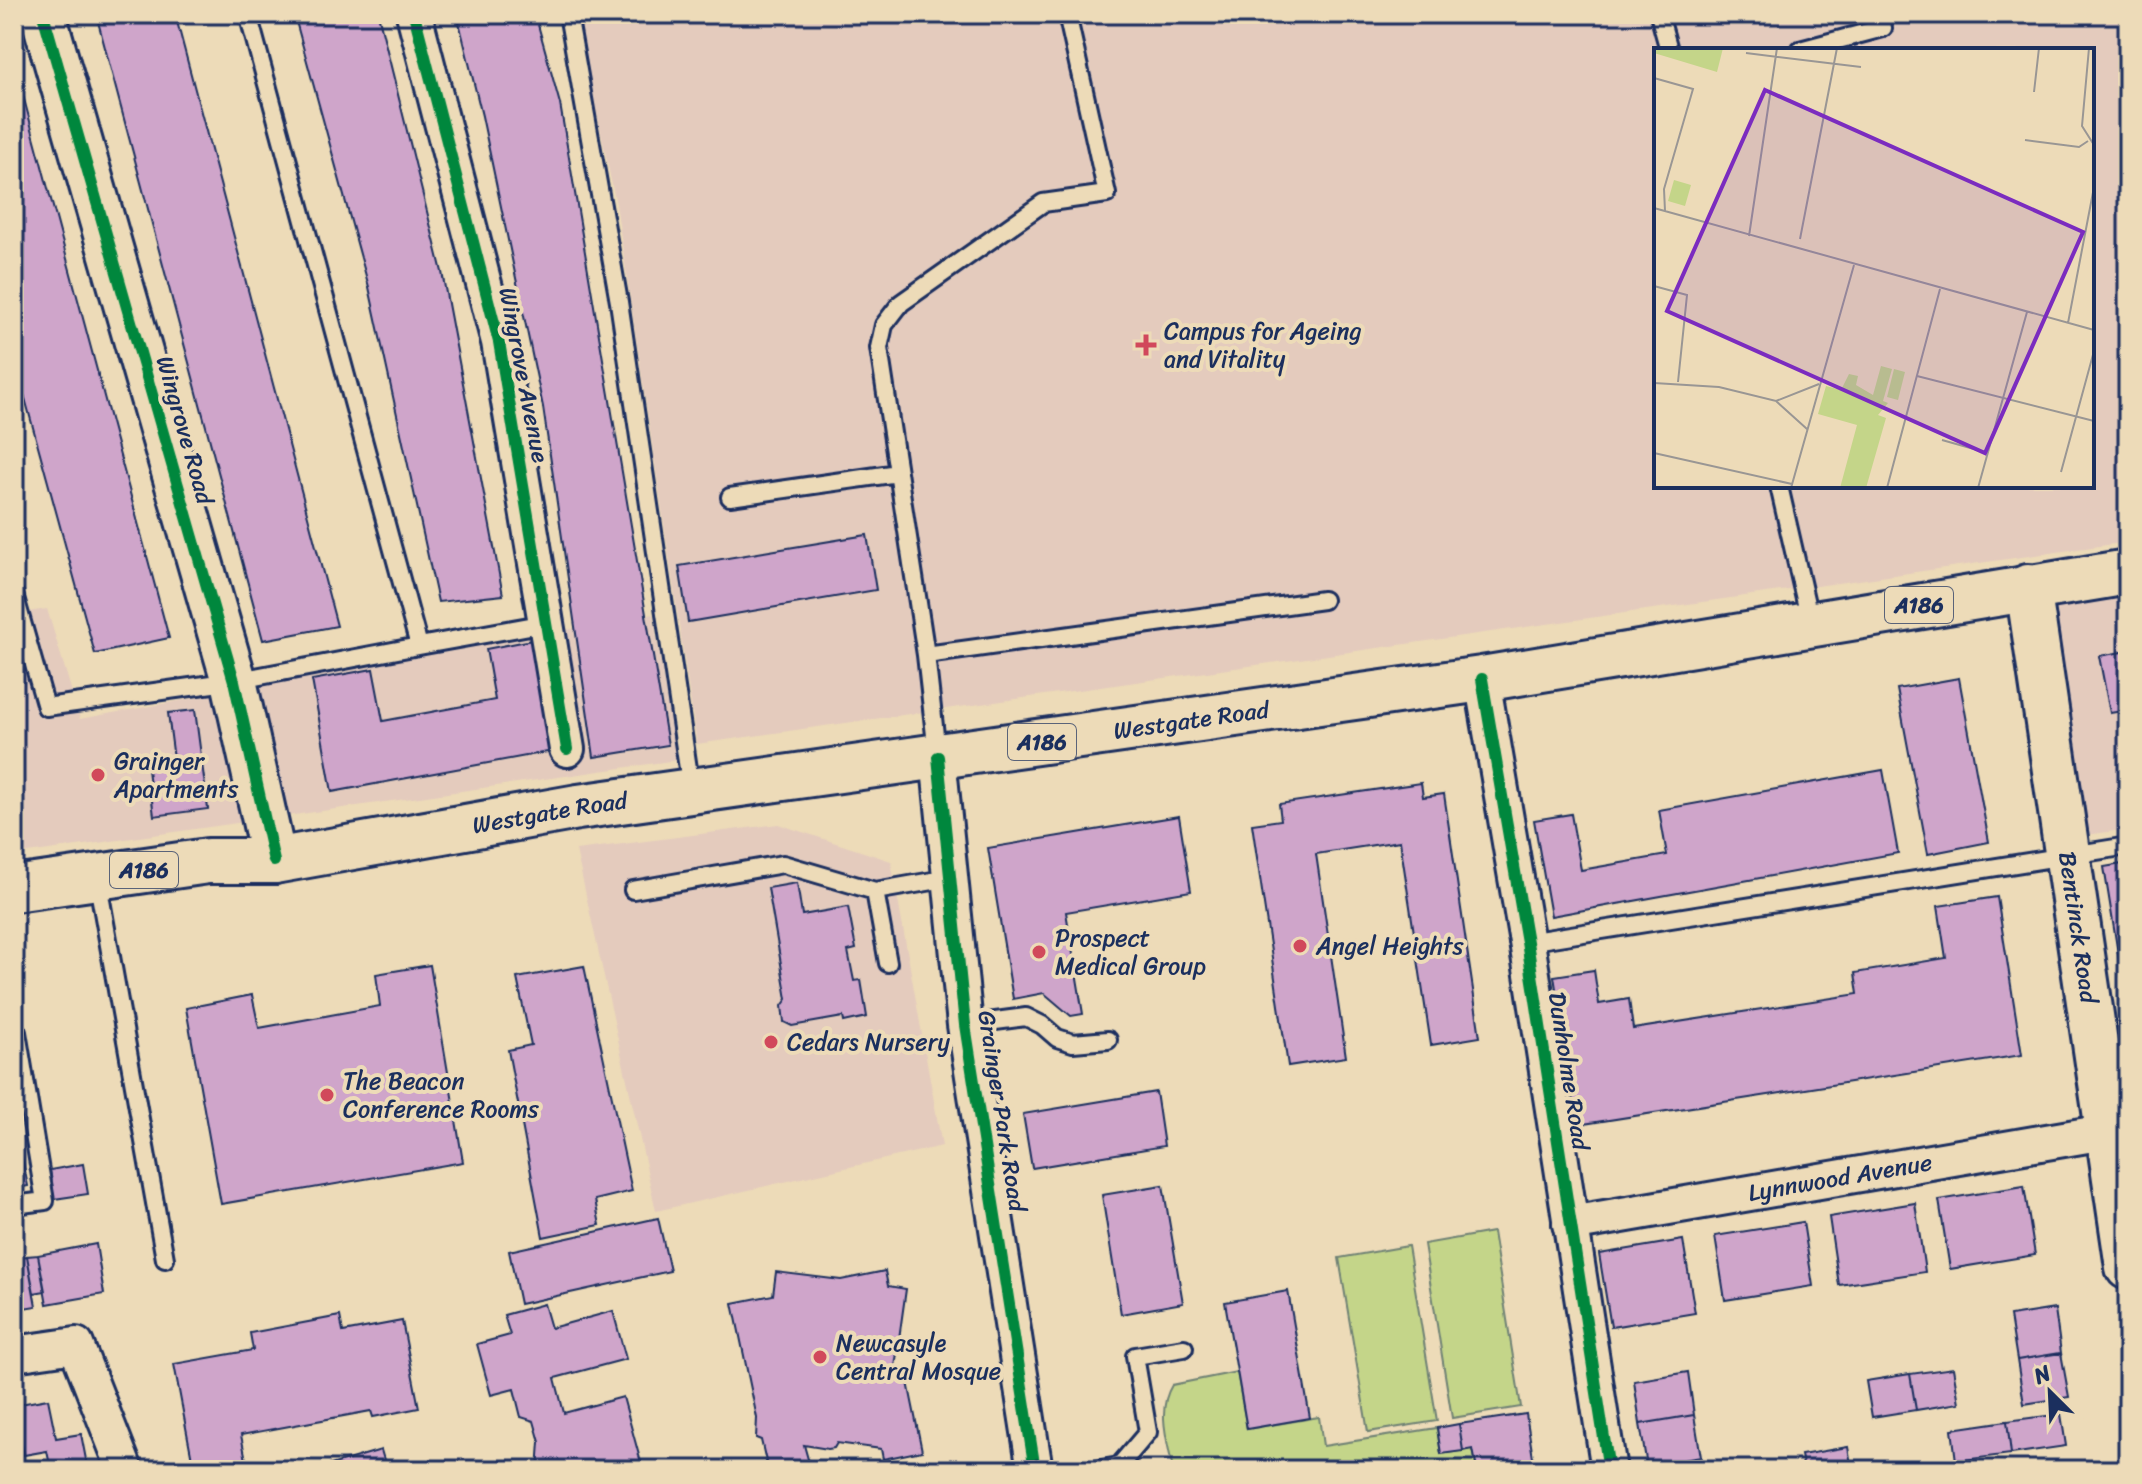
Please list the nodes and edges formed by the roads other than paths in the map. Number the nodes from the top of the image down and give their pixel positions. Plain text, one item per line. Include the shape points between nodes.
1 (43, 14) edge
2 (248, 14) edge
3 (414, 14) edge
4 (568, 14) edge
5 (1067, 14) edge
6 (1659, 14) edge
7 (1883, 28) dead end
8 (1668, 48) edge
9 (1808, 48) edge
10 (898, 473) junction
11 (1779, 488) edge
12 (730, 497) dead end
13 (2128, 572) edge
14 (2028, 587) junction
15 (14, 594) edge
16 (1323, 600) dead end
17 (546, 623) junction
18 (1810, 623) junction
19 (419, 646) junction
20 (926, 655) junction
21 (1482, 679) junction
22 (234, 681) junction
23 (567, 749) dead end
24 (938, 757) junction
25 (691, 790) junction
26 (2128, 846) edge
27 (2067, 855) junction
28 (274, 861) junction
29 (97, 877) junction
30 (950, 878) junction
31 (14, 889) edge
32 (633, 890) dead end
33 (875, 891) junction
34 (1527, 942) junction
35 (888, 963) dead end
36 (965, 1025) junction
37 (14, 1029) edge
38 (1108, 1040) dead end
39 (2118, 1129) edge
40 (14, 1205) edge
41 (1570, 1224) junction
42 (165, 1259) dead end
43 (2128, 1267) edge
44 (1184, 1348) dead end
45 (14, 1354) edge
46 (125, 1470) edge
47 (1035, 1470) edge
48 (1095, 1470) edge
49 (1609, 1470) edge

1 - 22 main road, Wingrove Road
2 - 19 lane
3 - 17 street, Wingrove Avenue via 499,342
4 - 25 lane via 619,302
5 - 10 lane via 1107,194 1043,203 901,303 884,325 879,348
6 - 8 lane
7 - 9 lane
10 - 12 lane
10 - 20 lane
11 - 18 lane
13 - 14 main road, Westgate Road / A186
14 - 18 main road, Westgate Road / A186
14 - 27 main road, Bentinck Road
15 - 22 lane via 46,707
16 - 20 lane
17 - 19 lane
17 - 23 street, Wingrove Avenue
18 - 21 main road, Westgate Road / A186
19 - 22 lane
20 - 24 lane
21 - 24 main road, Westgate Road / A186
21 - 34 street, Dunholme Road
22 - 28 main road, Wingrove Road
24 - 25 main road, Westgate Road / A186
24 - 30 street, Grainger Park Road
25 - 28 main road, Westgate Road / A186
26 - 27 lane
27 - 34 lane
27 - 39 main road, Bentinck Road
28 - 29 main road, Westgate Road / A186 via 208,861
29 - 31 main road, Westgate Road / A186
29 - 42 lane
30 - 33 lane
30 - 36 street, Grainger Park Road
32 - 33 lane via 783,864
33 - 35 lane
34 - 41 street, Dunholme Road
36 - 38 lane via 1026,1017 1073,1043
36 - 47 street, Grainger Park Road
37 - 40 lane via 45,1201
39 - 41 street, Lynnwood Avenue
39 - 43 main road, Bentinck Road
41 - 49 street, Dunholme Road
44 - 48 lane via 1135,1356 1148,1432 1119,1466
45 - 46 street via 76,1345

